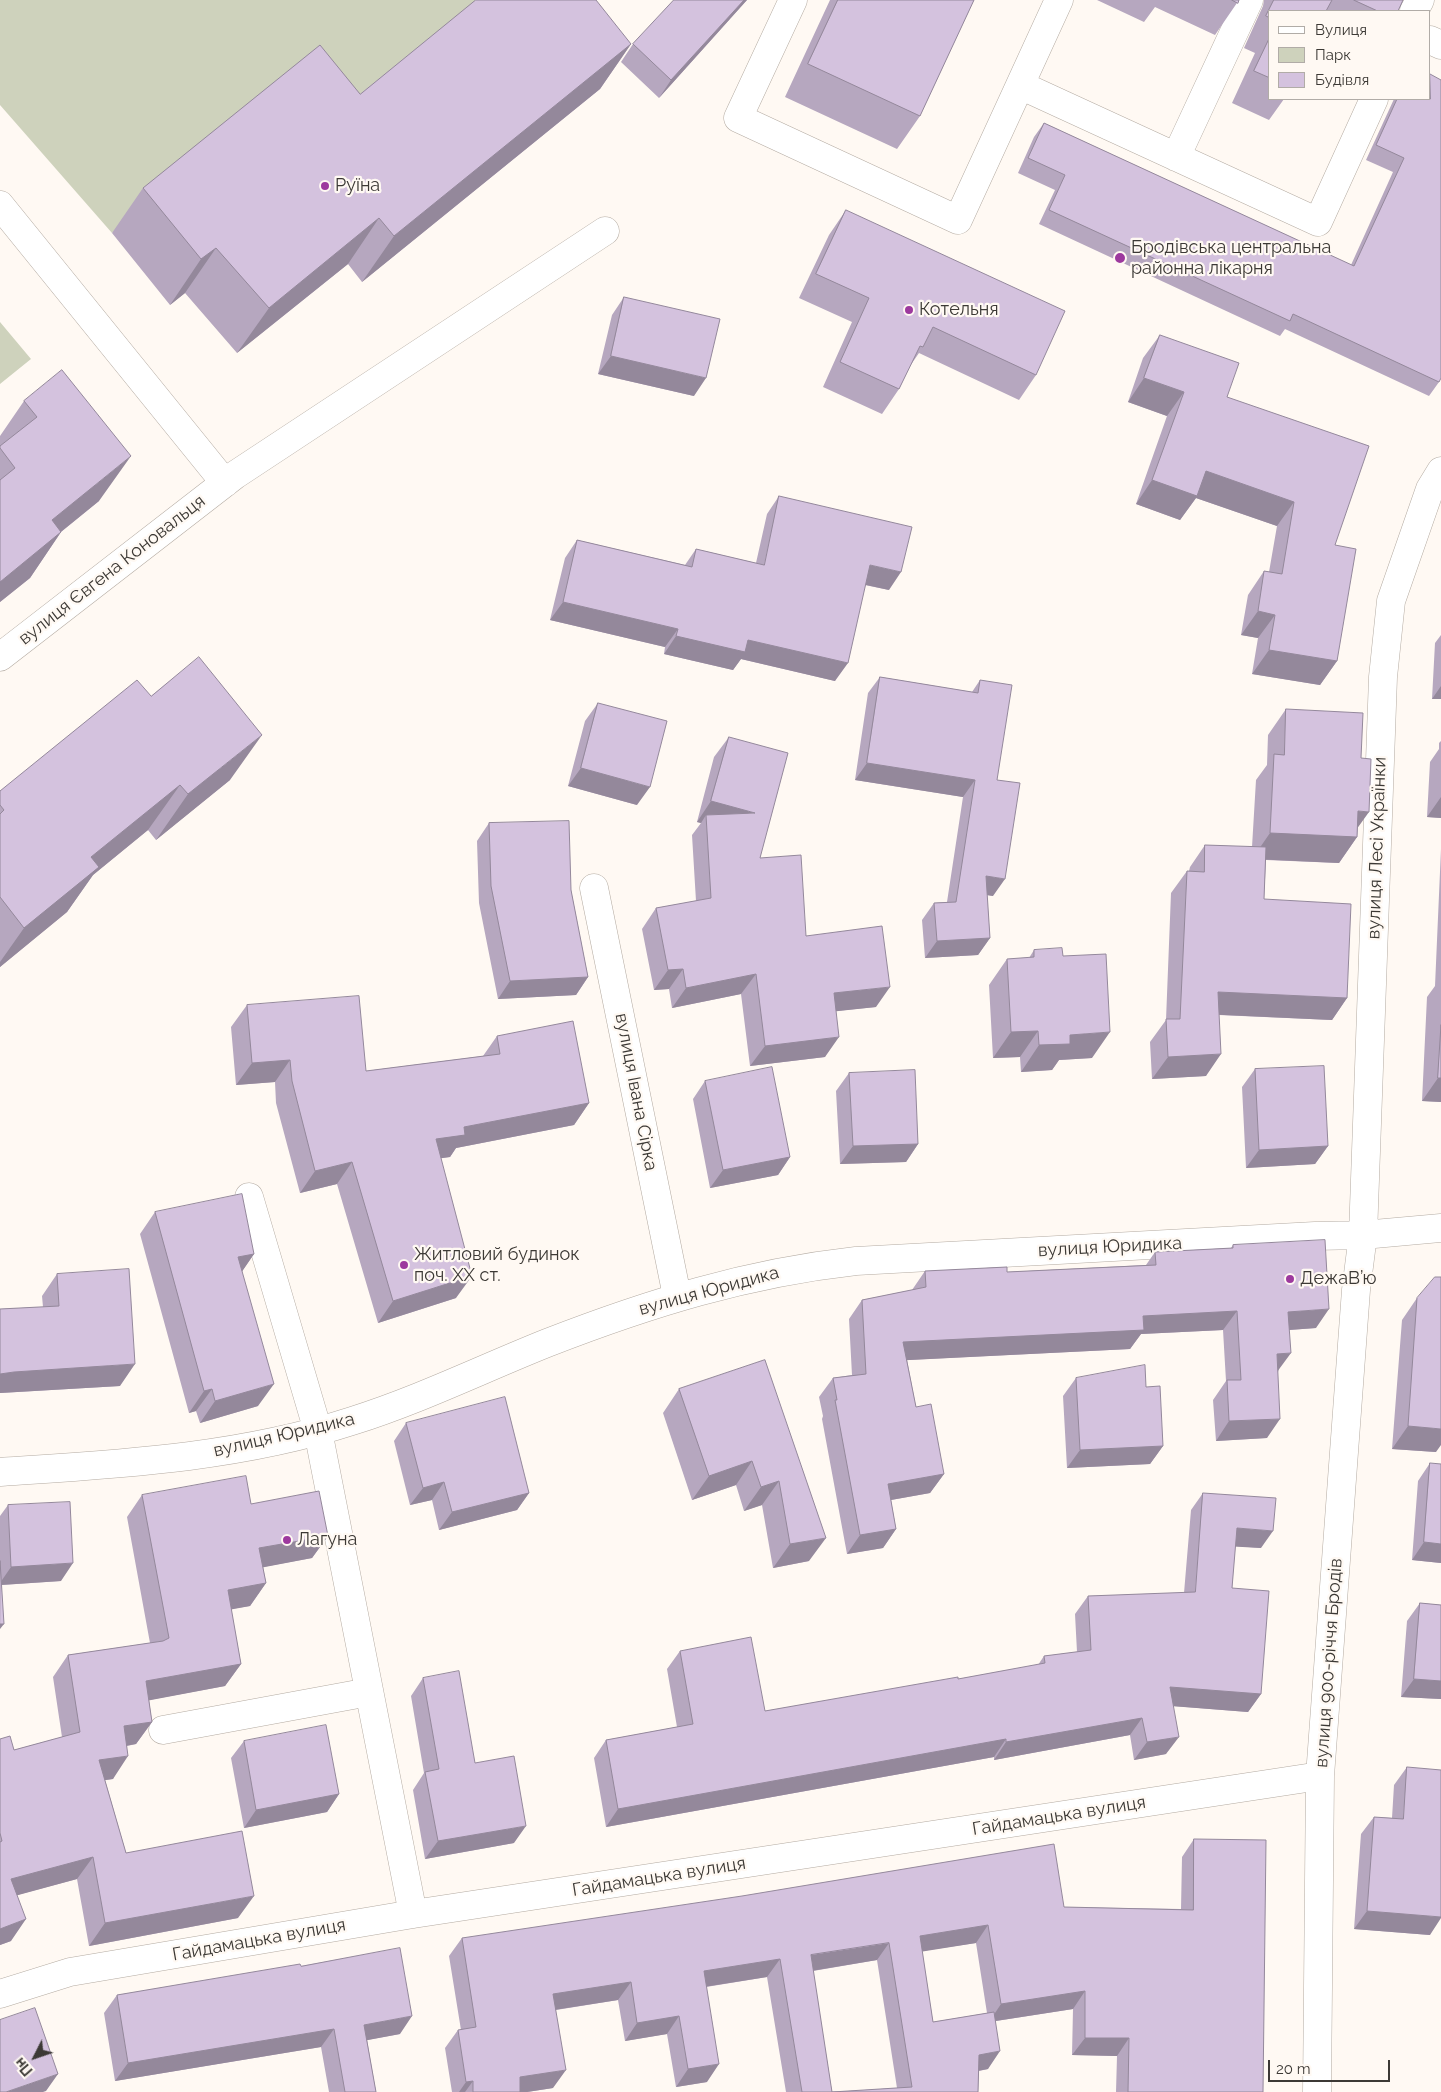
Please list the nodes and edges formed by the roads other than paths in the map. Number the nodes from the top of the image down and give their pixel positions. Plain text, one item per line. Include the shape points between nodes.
1 (793, 0) edge
2 (1059, 0) edge
3 (1249, 0) edge
4 (1020, 85) junction
5 (1374, 100) edge
6 (1176, 157) junction
7 (0, 205) edge
8 (605, 231) dead end
9 (1441, 471) edge
10 (225, 482) junction
11 (0, 657) edge
12 (594, 888) dead end
13 (249, 1198) dead end
14 (1441, 1228) edge
15 (1362, 1235) junction
16 (677, 1296) junction
17 (318, 1431) junction
18 (0, 1472) edge
19 (369, 1692) junction
20 (163, 1730) dead end
21 (1320, 1776) junction
22 (413, 1914) junction
23 (0, 1994) edge
24 (1317, 2092) edge

1 - 4 street via 738,118 958,220
2 - 4 street
3 - 6 street
4 - 6 street
5 - 6 street via 1318,222
7 - 10 street
8 - 10 street, вулиця Євгена Коновальця
9 - 15 street, вулиця Лесі Українки via 1430,489 1391,601 1383,676
10 - 11 street, вулиця Євгена Коновальця
12 - 16 street, вулиця Івана Сірка
13 - 17 street
14 - 15 street, вулиця Юридика
15 - 16 street, вулиця Юридика via 856,1261 805,1266
15 - 21 street, вулиця 900-річчя Бродів
16 - 17 street, вулиця Юридика via 354,1421
17 - 18 street, вулиця Юридика via 168,1460
17 - 19 street
19 - 20 street
19 - 22 street
21 - 22 street, Гайдамацька вулиця
21 - 24 street, вулиця 900-річчя Бродів
22 - 23 street, Гайдамацька вулиця via 70,1972

